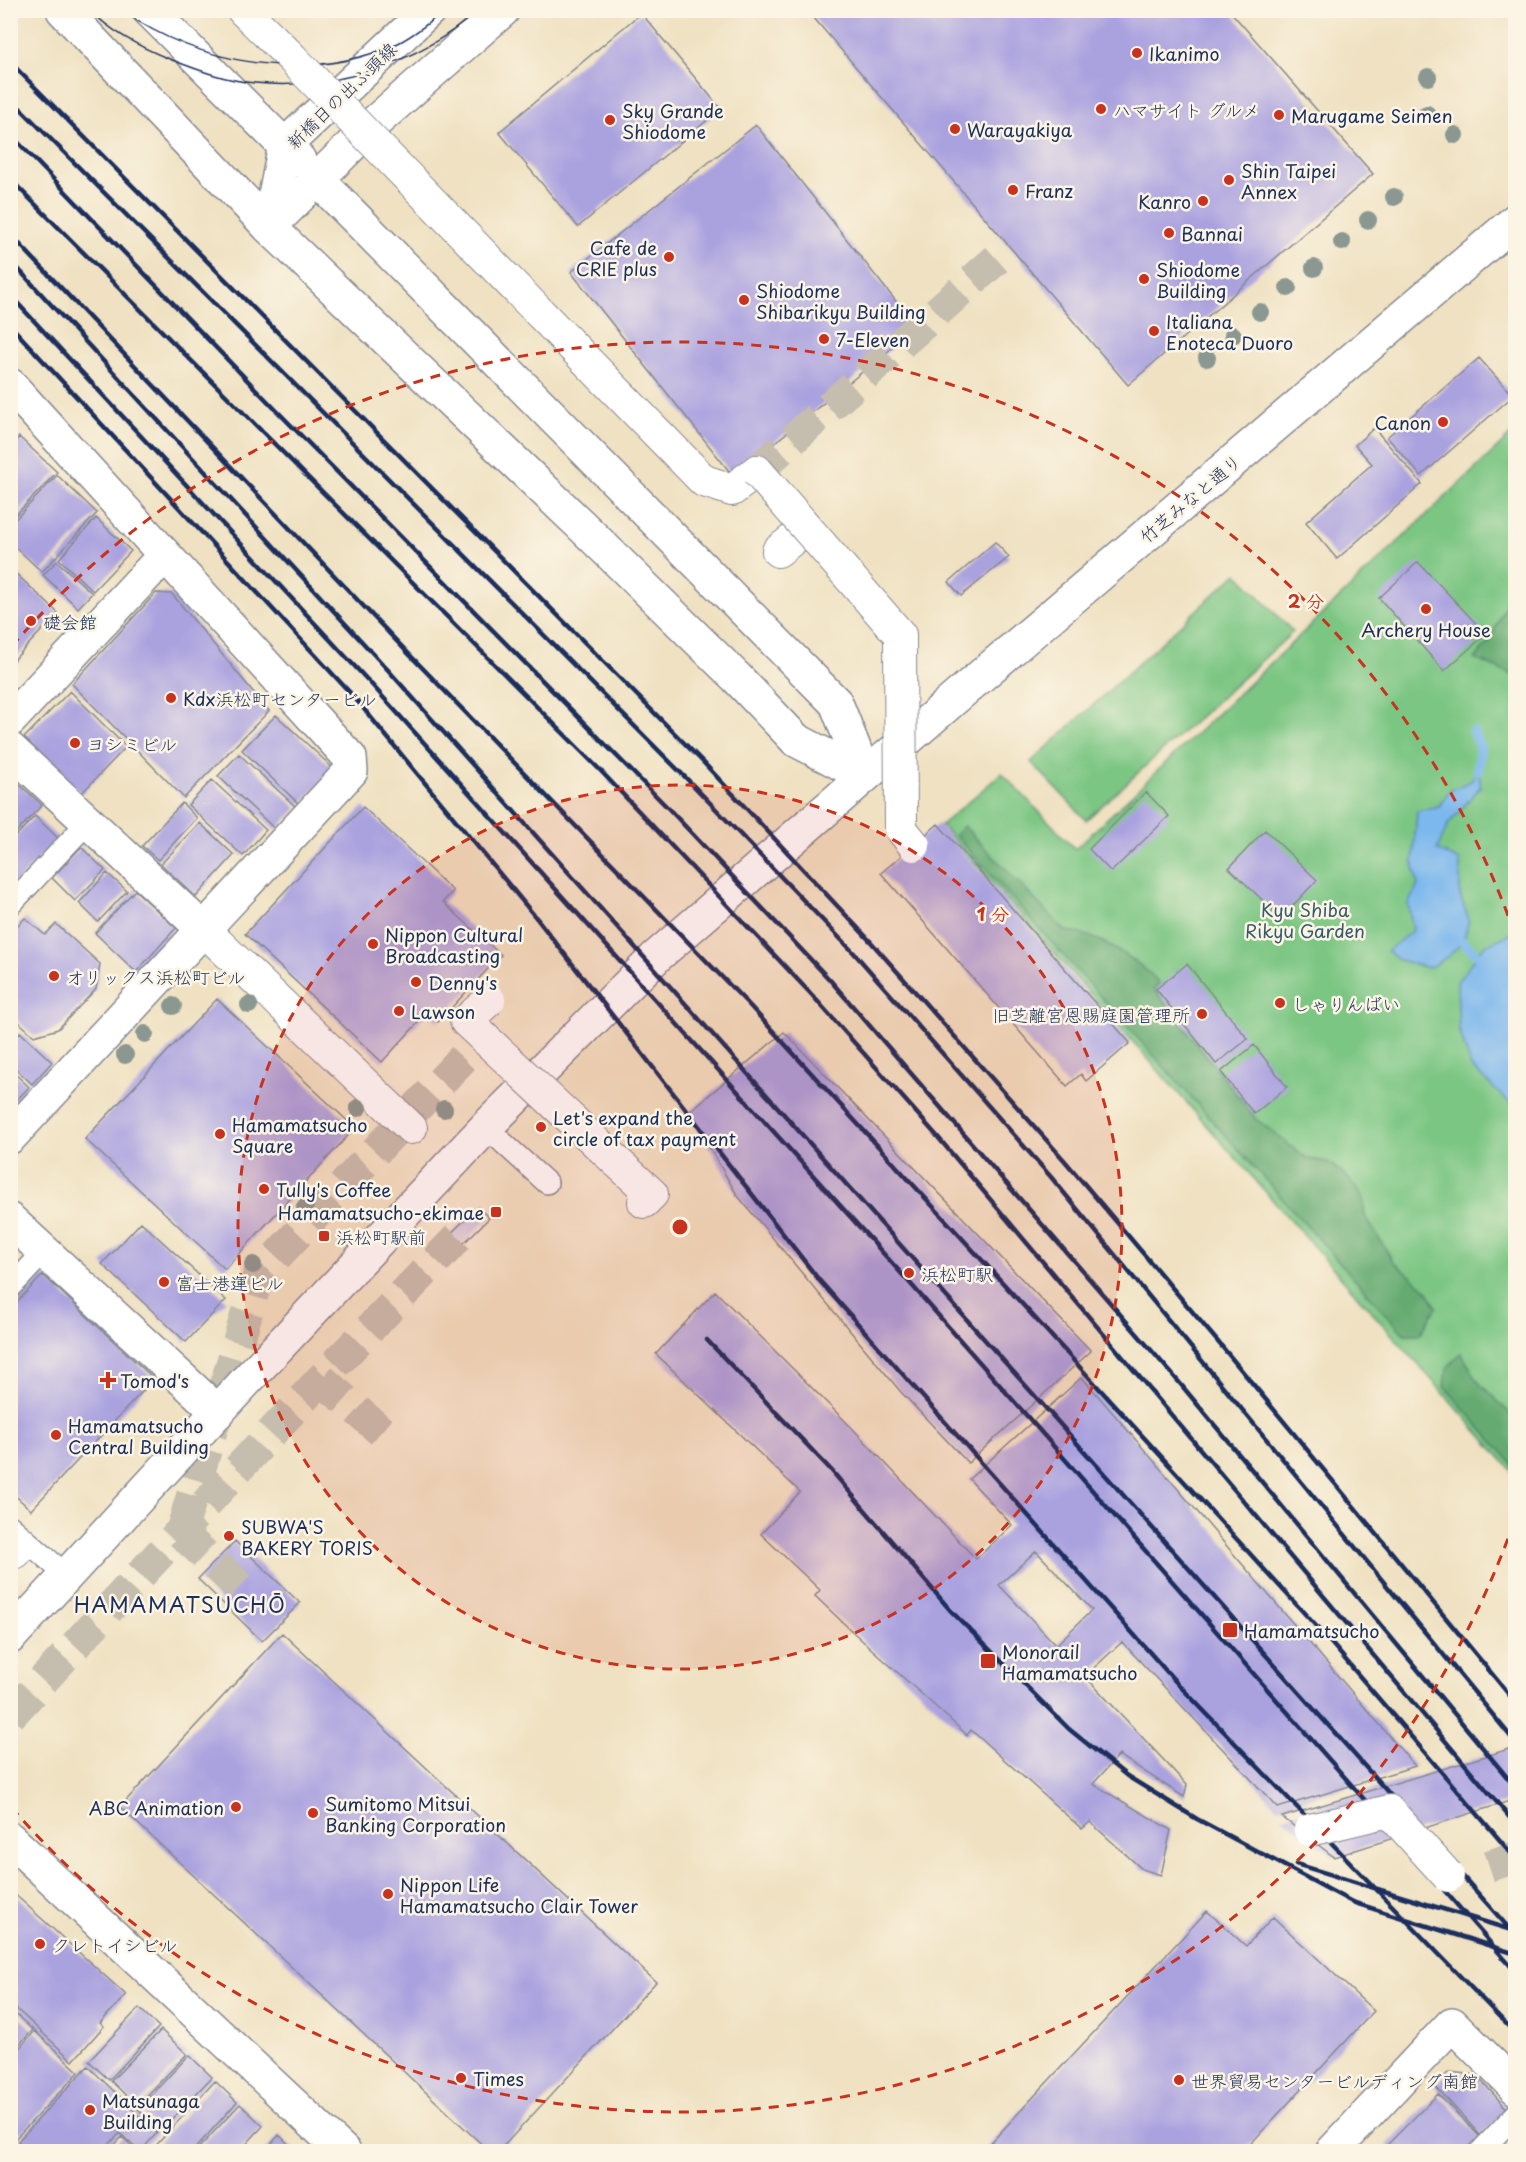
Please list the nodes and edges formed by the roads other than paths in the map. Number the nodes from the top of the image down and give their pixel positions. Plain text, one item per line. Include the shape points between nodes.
1 (63, 10) edge
2 (149, 10) edge
3 (243, 10) edge
4 (429, 10) edge
5 (503, 10) edge
6 (285, 145) junction
7 (317, 179) junction
8 (1515, 220) edge
9 (269, 227) junction
10 (16, 404) edge
11 (806, 529) junction
12 (778, 552) dead end
13 (165, 555) junction
14 (10, 720) edge
15 (10, 749) edge
16 (865, 776) junction
17 (88, 822) junction
18 (914, 845) dead end
19 (10, 905) edge
20 (203, 929) junction
21 (489, 1000) dead end
22 (486, 1127) junction
23 (411, 1128) dead end
24 (10, 1137) edge
25 (547, 1183) dead end
26 (644, 1202) dead end
27 (10, 1220) edge
28 (44, 1251) junction
29 (10, 1288) edge
30 (218, 1412) junction
31 (12, 1541) edge
32 (67, 1576) junction
33 (10, 1637) edge
34 (1310, 1830) dead end
35 (10, 1839) edge
36 (1448, 1876) dead end
37 (1515, 2088) edge
38 (1515, 2114) edge
39 (344, 2151) edge
40 (1332, 2151) edge
41 (1480, 2151) edge

1 - 9 street
2 - 6 street
3 - 11 street, bridge via 704,482 732,490 757,471
4 - 6 street, 新橋日の出ふ頭線
5 - 7 street via 373,124
6 - 7 street
6 - 9 street, 新橋日の出ふ頭線
7 - 9 street
7 - 16 street via 836,702
8 - 16 street, 竹芝みなと通り
9 - 16 street via 586,530 796,740
10 - 13 street
11 - 12 street
11 - 18 street, bridge via 900,635 900,829
13 - 14 street
13 - 20 street via 351,761 351,771
15 - 17 street
16 - 22 street, 竹芝みなと通り via 656,957
17 - 19 lane
17 - 20 street
20 - 23 street
20 - 24 street
21 - 26 street, bridge via 466,1022 652,1194
22 - 25 lane
22 - 30 street, 竹芝みなと通り
27 - 28 street
28 - 29 lane
28 - 30 street
30 - 32 street, 竹芝みなと通り
31 - 32 lane
32 - 33 street, 竹芝みなと通り
34 - 36 street, bridge via 1389,1811
35 - 39 street
37 - 40 street via 1452,2024
38 - 41 lane

